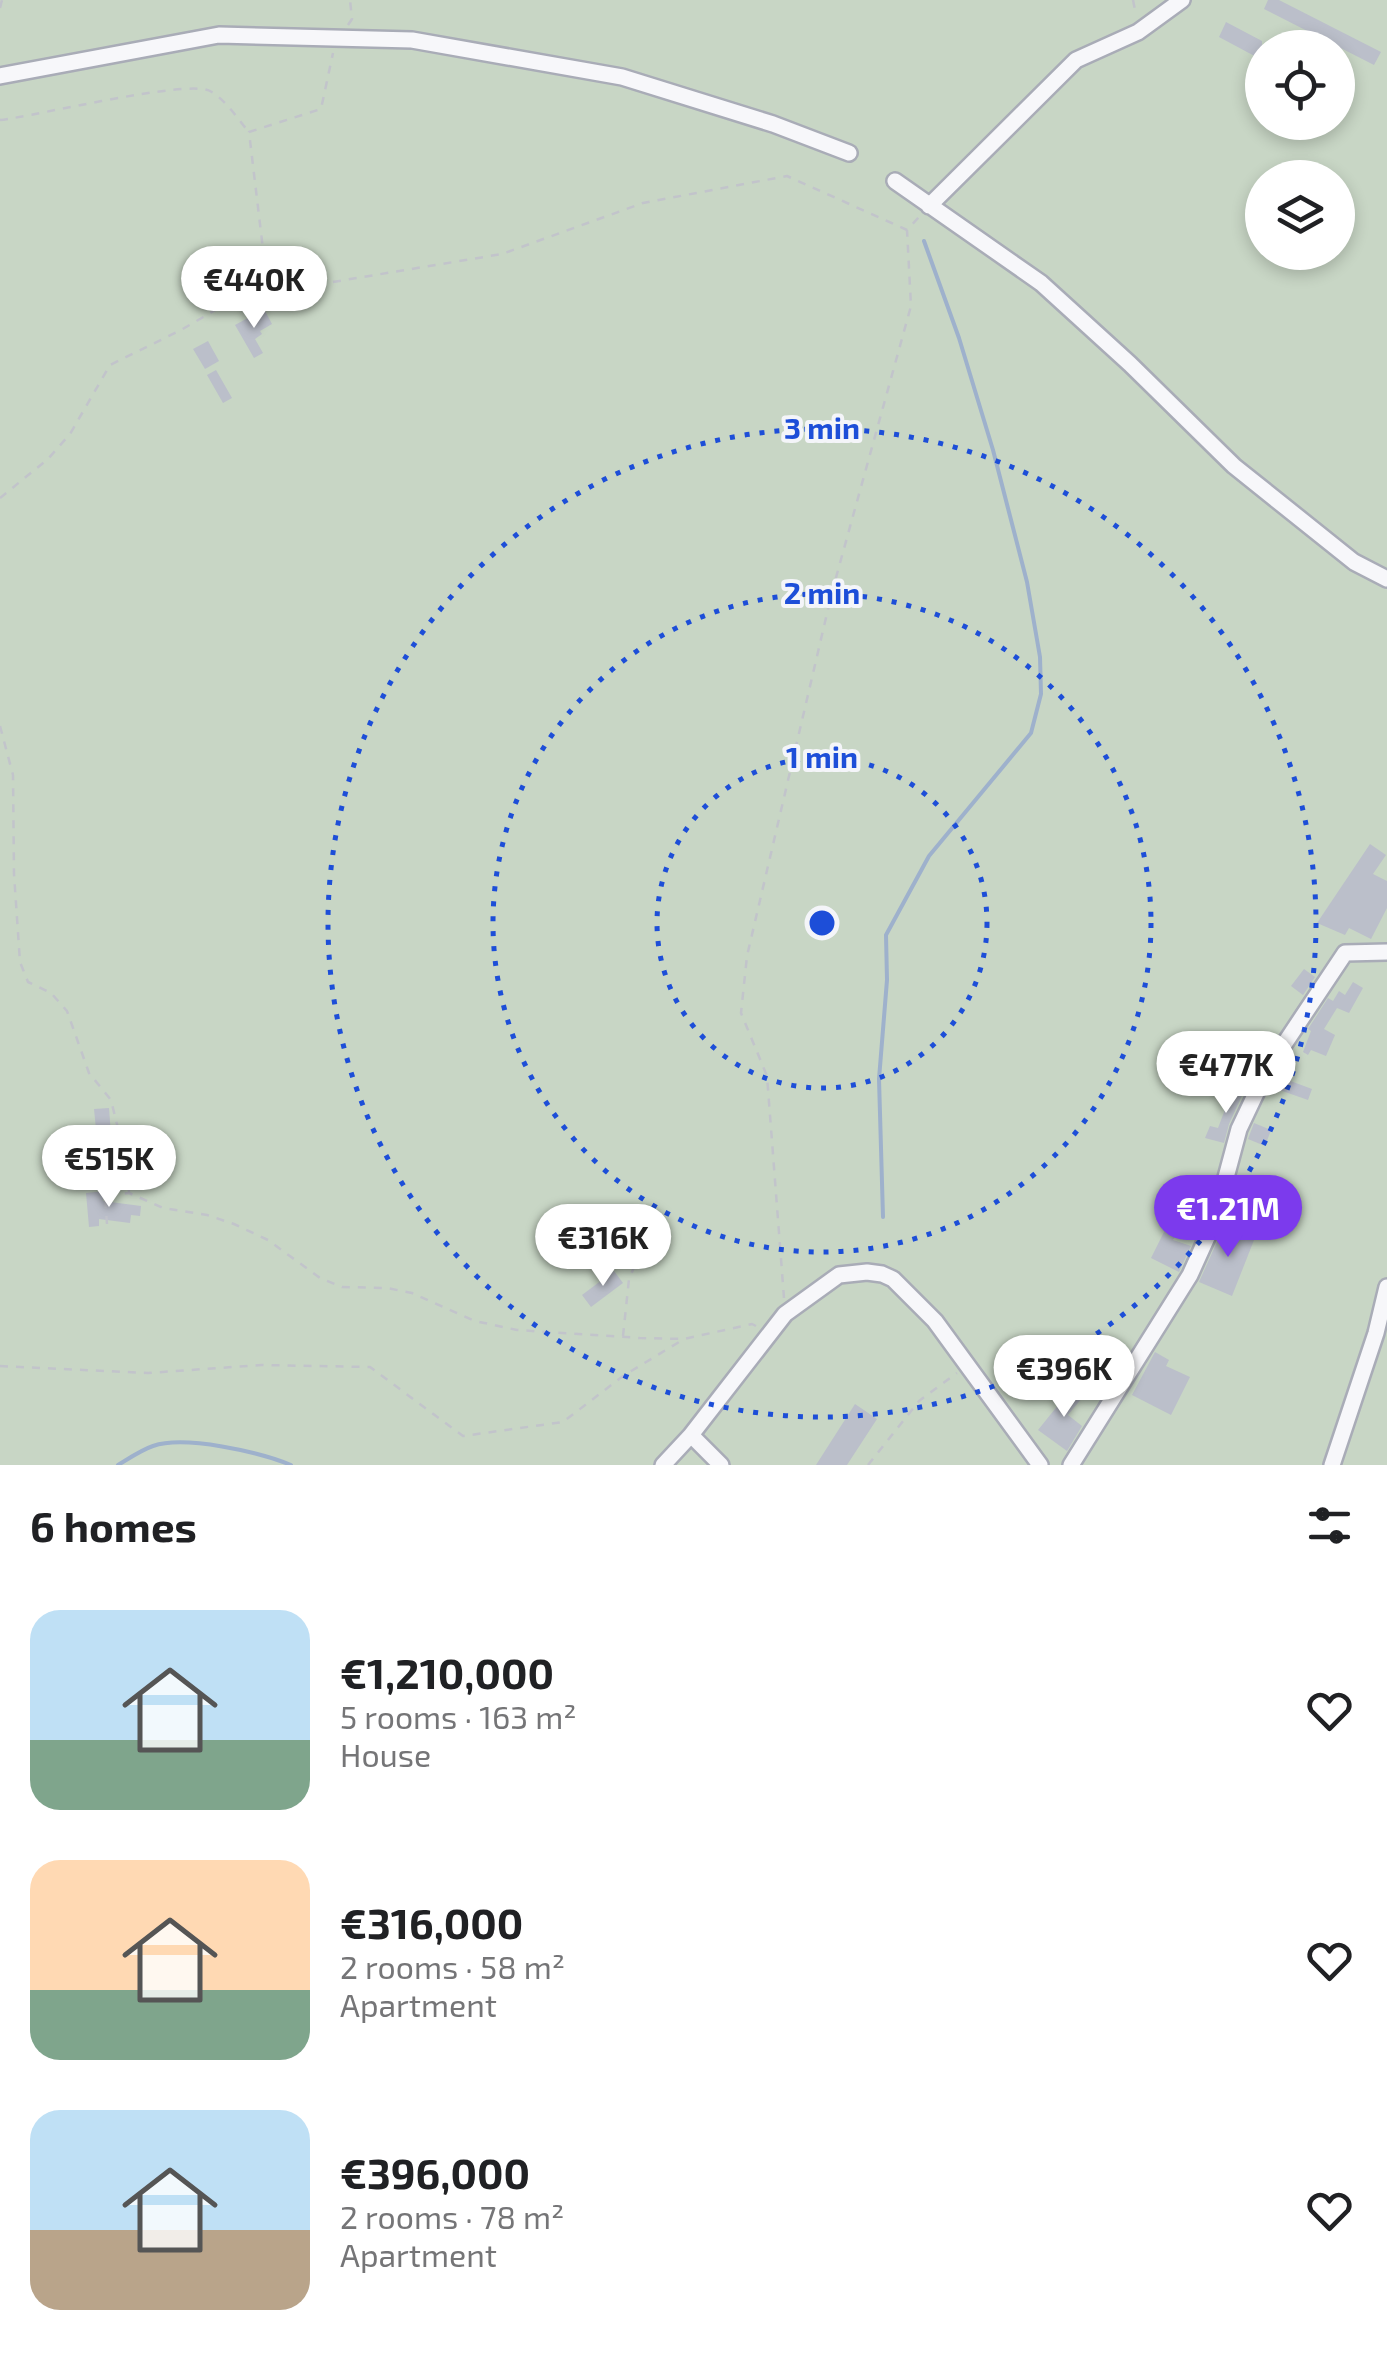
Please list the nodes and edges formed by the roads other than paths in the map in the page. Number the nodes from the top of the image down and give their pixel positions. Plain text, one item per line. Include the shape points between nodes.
1 (1182, 0) edge
2 (0, 76) edge
3 (849, 153) dead end
4 (895, 181) dead end
5 (929, 206) junction
6 (1387, 579) edge
7 (1386, 950) edge
8 (1387, 1287) edge
9 (691, 1436) junction
10 (664, 1465) edge
11 (722, 1465) edge
12 (1040, 1465) edge
13 (1071, 1465) edge
14 (1332, 1465) edge

1 - 5 lane via 1138,32 1076,60
2 - 3 lane via 219,35 412,40 622,77
4 - 5 lane
5 - 6 lane via 1040,283 1234,466 1354,562
7 - 13 lane via 1345,954 1266,1070 1190,1274
8 - 14 lane
9 - 10 lane
9 - 11 lane
9 - 12 lane via 786,1314 839,1275 867,1272 893,1279 936,1322

